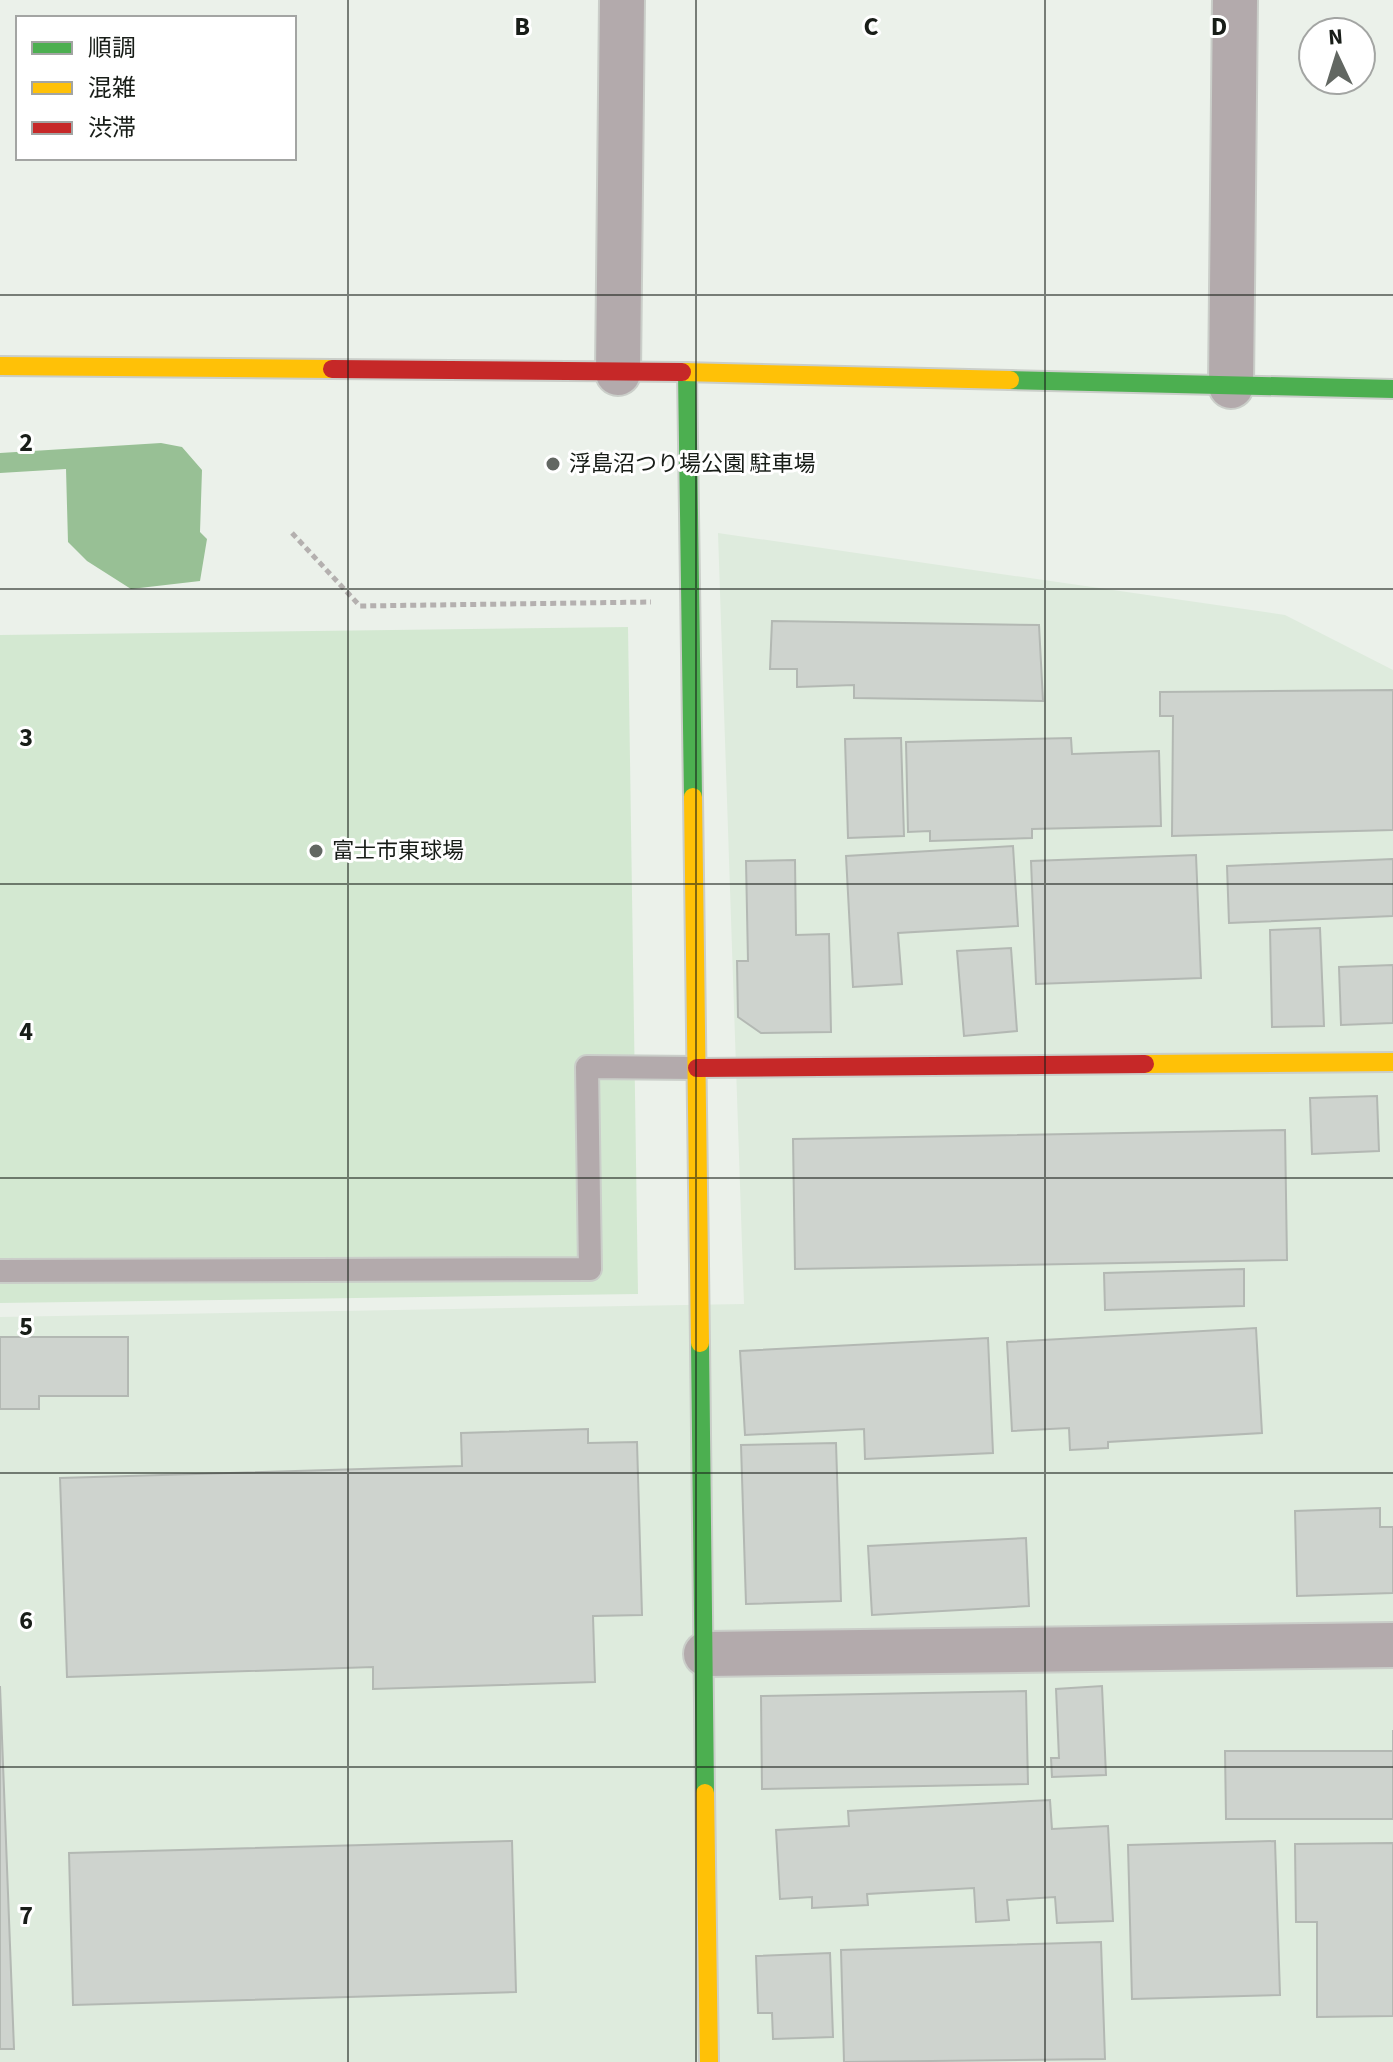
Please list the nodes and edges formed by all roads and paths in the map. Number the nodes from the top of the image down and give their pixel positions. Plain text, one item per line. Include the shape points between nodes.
1 (622, 0) edge
2 (1235, 0) edge
3 (0, 366) edge
4 (687, 372) junction
5 (618, 373) junction
6 (1231, 386) junction
7 (1393, 389) edge
8 (292, 533) dead end
9 (690, 602) junction
10 (1393, 1062) edge
11 (697, 1068) junction
12 (0, 1271) edge
13 (1393, 1645) edge
14 (706, 1654) junction
15 (709, 2062) edge

1 - 5 street
2 - 6 street
3 - 5 street
4 - 5 street
4 - 6 street
4 - 9 street
6 - 7 street
8 - 9 path via 360,606
9 - 11 street
10 - 11 street
11 - 12 lane via 587,1067 590,1269
11 - 14 street
13 - 14 street
14 - 15 street

